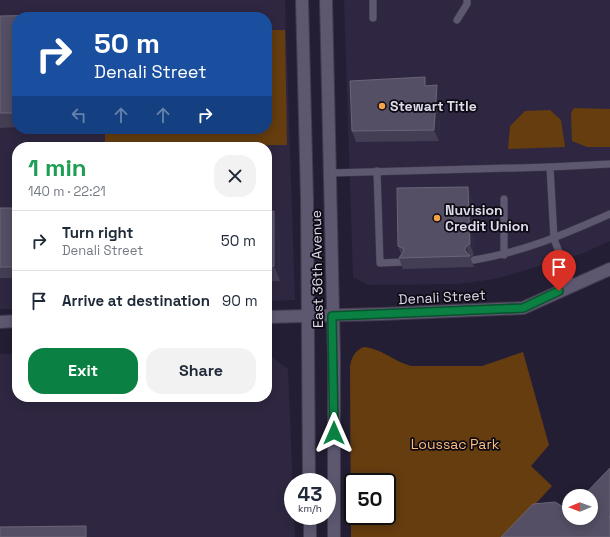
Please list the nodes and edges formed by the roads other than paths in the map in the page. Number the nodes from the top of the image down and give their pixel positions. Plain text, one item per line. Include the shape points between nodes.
1 (302, 0) edge
2 (326, 0) edge
3 (373, 0) edge
4 (467, 0) edge
5 (373, 18) dead end
6 (456, 20) dead end
7 (610, 164) edge
8 (550, 167) junction
9 (377, 171) junction
10 (330, 173) junction
11 (504, 199) dead end
12 (610, 214) edge
13 (554, 239) junction
14 (504, 255) junction
15 (474, 260) dead end
16 (403, 262) edge
17 (610, 269) edge
18 (572, 286) junction
19 (307, 316) junction
20 (332, 316) junction
21 (272, 317) edge
22 (12, 321) edge
23 (0, 322) edge
24 (309, 473) edge
25 (310, 525) edge
26 (310, 537) edge
27 (334, 537) edge

1 - 19 main road, East 36th Avenue
2 - 10 main road, East 36th Avenue
3 - 5 lane
4 - 6 lane
7 - 8 lane
8 - 9 lane
8 - 13 lane
9 - 10 lane
9 - 16 lane via 380,263
10 - 20 main road, East 36th Avenue
11 - 14 lane
12 - 13 lane
13 - 14 lane
13 - 18 lane
14 - 15 lane
17 - 18 main road, Denali Street
18 - 20 main road, Denali Street via 523,308
19 - 20 main road, Denali Street
19 - 21 main road, Denali Street
19 - 24 main road, East 36th Avenue
20 - 27 main road, East 36th Avenue
22 - 23 main road
25 - 26 main road

